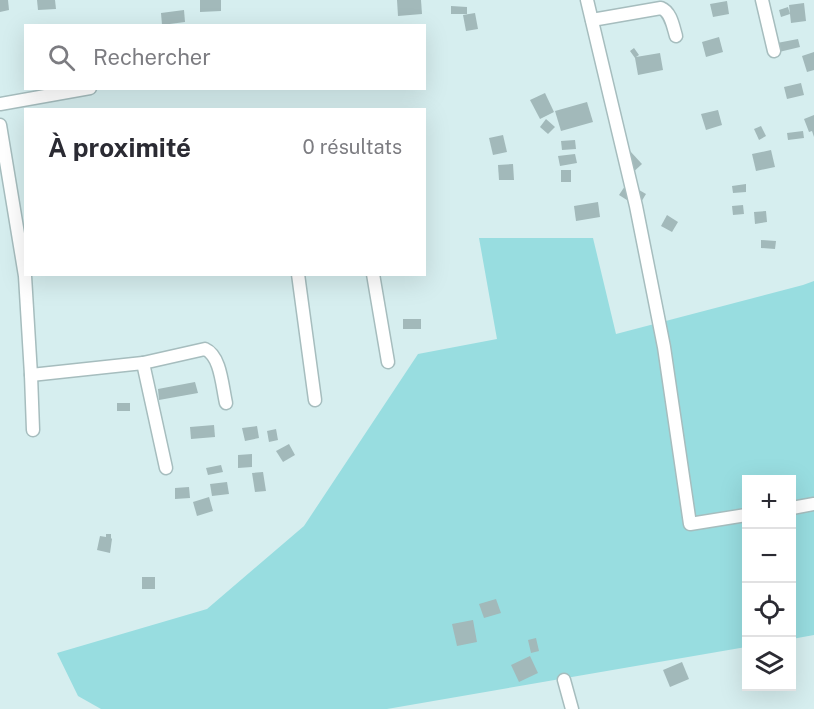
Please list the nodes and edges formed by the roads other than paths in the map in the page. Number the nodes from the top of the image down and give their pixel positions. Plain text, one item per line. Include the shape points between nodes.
1 (587, 0) edge
2 (762, 0) edge
3 (592, 20) junction
4 (676, 36) dead end
5 (774, 51) dead end
6 (79, 90) edge
7 (0, 104) edge
8 (0, 125) edge
9 (24, 249) edge
10 (29, 276) edge
11 (298, 276) edge
12 (373, 276) edge
13 (388, 362) dead end
14 (143, 363) junction
15 (31, 375) junction
16 (315, 400) dead end
17 (226, 403) dead end
18 (33, 430) dead end
19 (166, 468) dead end
20 (814, 504) edge
21 (796, 507) edge
22 (742, 516) edge
23 (564, 680) dead end
24 (572, 709) edge

1 - 3 street
2 - 5 street
3 - 4 street via 661,8 668,12
3 - 22 street via 664,347 690,524
6 - 7 street
8 - 9 street
10 - 15 street
11 - 16 street
12 - 13 street
14 - 15 street
14 - 17 street via 205,349 212,352
14 - 19 street
15 - 18 street
20 - 21 street
23 - 24 street

